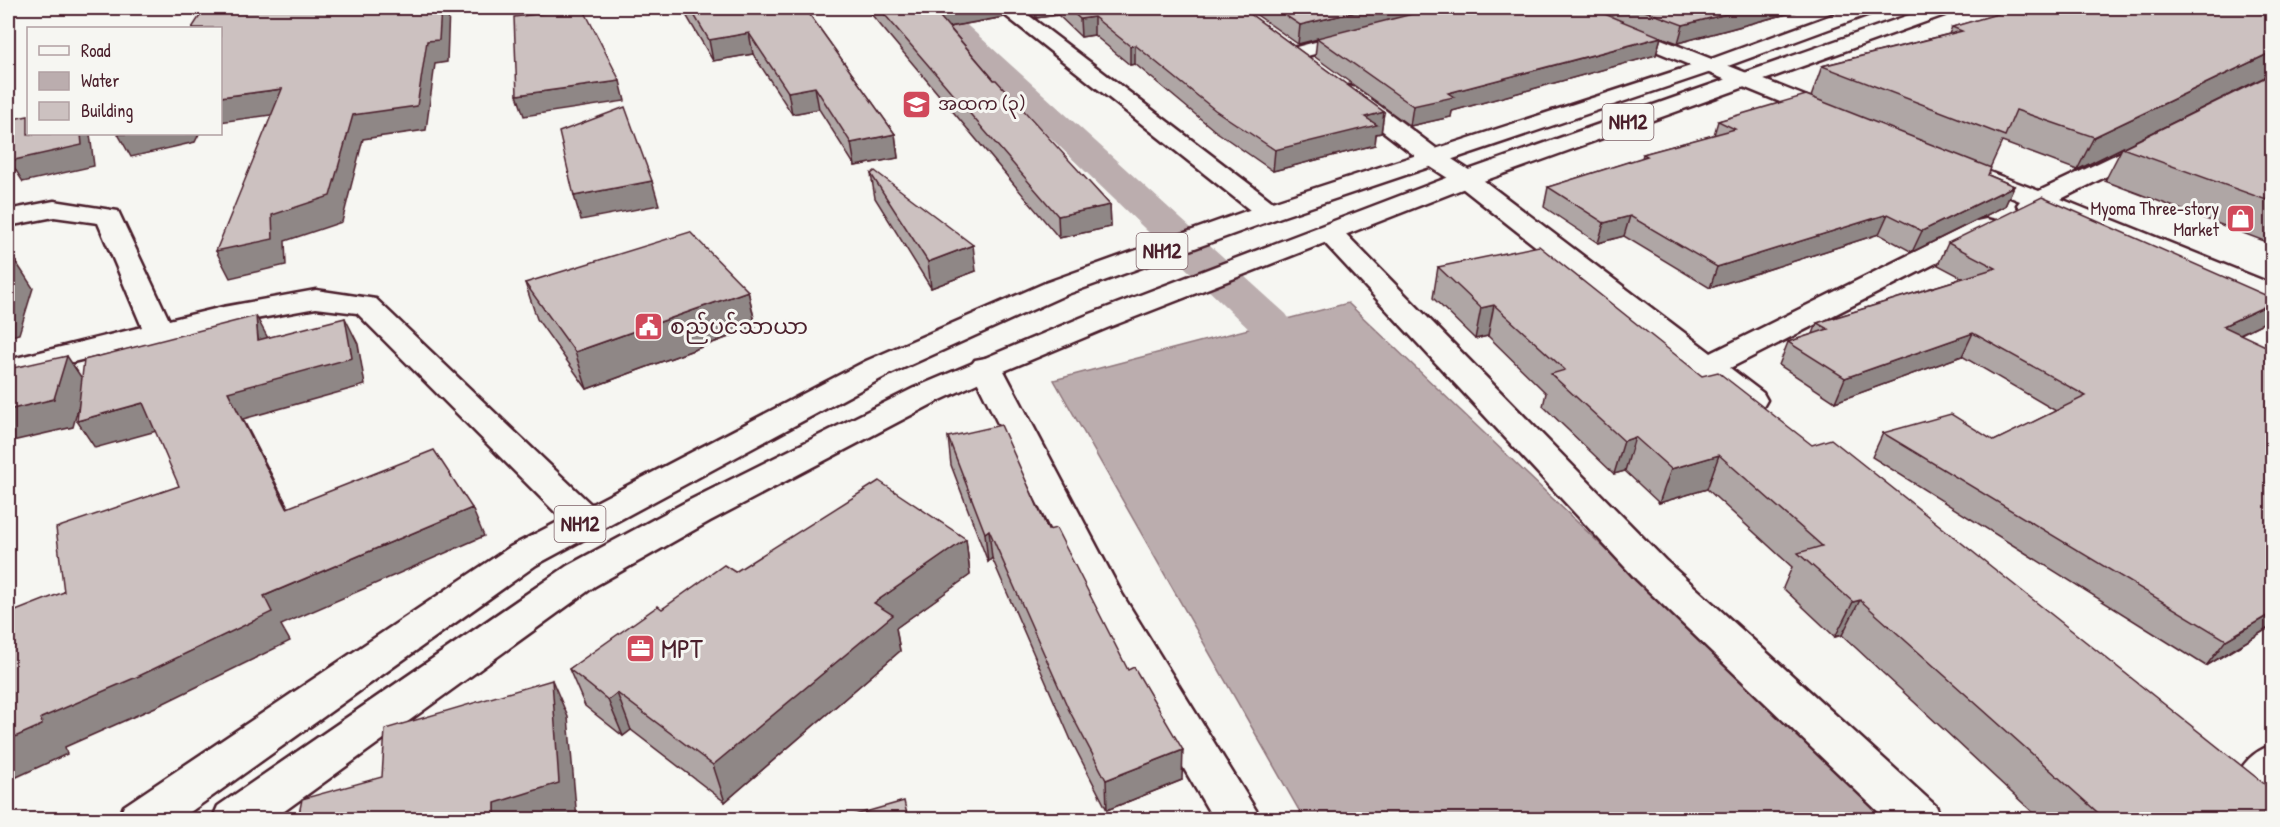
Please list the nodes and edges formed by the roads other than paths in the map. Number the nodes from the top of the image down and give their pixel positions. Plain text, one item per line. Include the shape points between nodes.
1 (1008, 8) edge
2 (1567, 8) edge
3 (1868, 8) edge
4 (1946, 8) edge
5 (1377, 32) edge
6 (1269, 34) edge
7 (1296, 53) junction
8 (1710, 66) junction
9 (1745, 80) junction
10 (1854, 124) edge
11 (2178, 132) edge
12 (1432, 157) junction
13 (1953, 164) edge
14 (1466, 179) junction
15 (2041, 200) junction
16 (1269, 212) junction
17 (8, 218) edge
18 (1320, 236) junction
19 (2272, 294) edge
20 (159, 332) junction
21 (986, 367) junction
22 (1708, 367) junction
23 (8, 369) edge
24 (1774, 417) edge
25 (586, 521) junction
26 (141, 819) edge
27 (235, 819) edge
28 (1239, 819) edge
29 (1919, 819) edge

1 - 16 main road
2 - 8 main road
3 - 8 main road, NH12
4 - 9 main road, NH12
5 - 7 main road
6 - 7 main road
7 - 12 main road
8 - 9 main road
8 - 12 main road, NH12
9 - 10 main road
9 - 14 main road, NH12
11 - 15 main road
12 - 14 main road
12 - 16 main road, NH12
13 - 15 main road
14 - 18 main road, NH12
14 - 22 main road
15 - 19 main road
15 - 22 main road
16 - 25 main road, NH12 via 1055,289 877,368
17 - 20 main road via 54,209 109,217
18 - 21 main road, NH12
18 - 29 main road via 1651,570
20 - 23 main road
20 - 25 main road via 316,299 366,306
21 - 27 main road, NH12 via 707,507 581,576
21 - 28 main road via 1106,601
22 - 24 main road
25 - 26 main road, NH12 via 523,556

